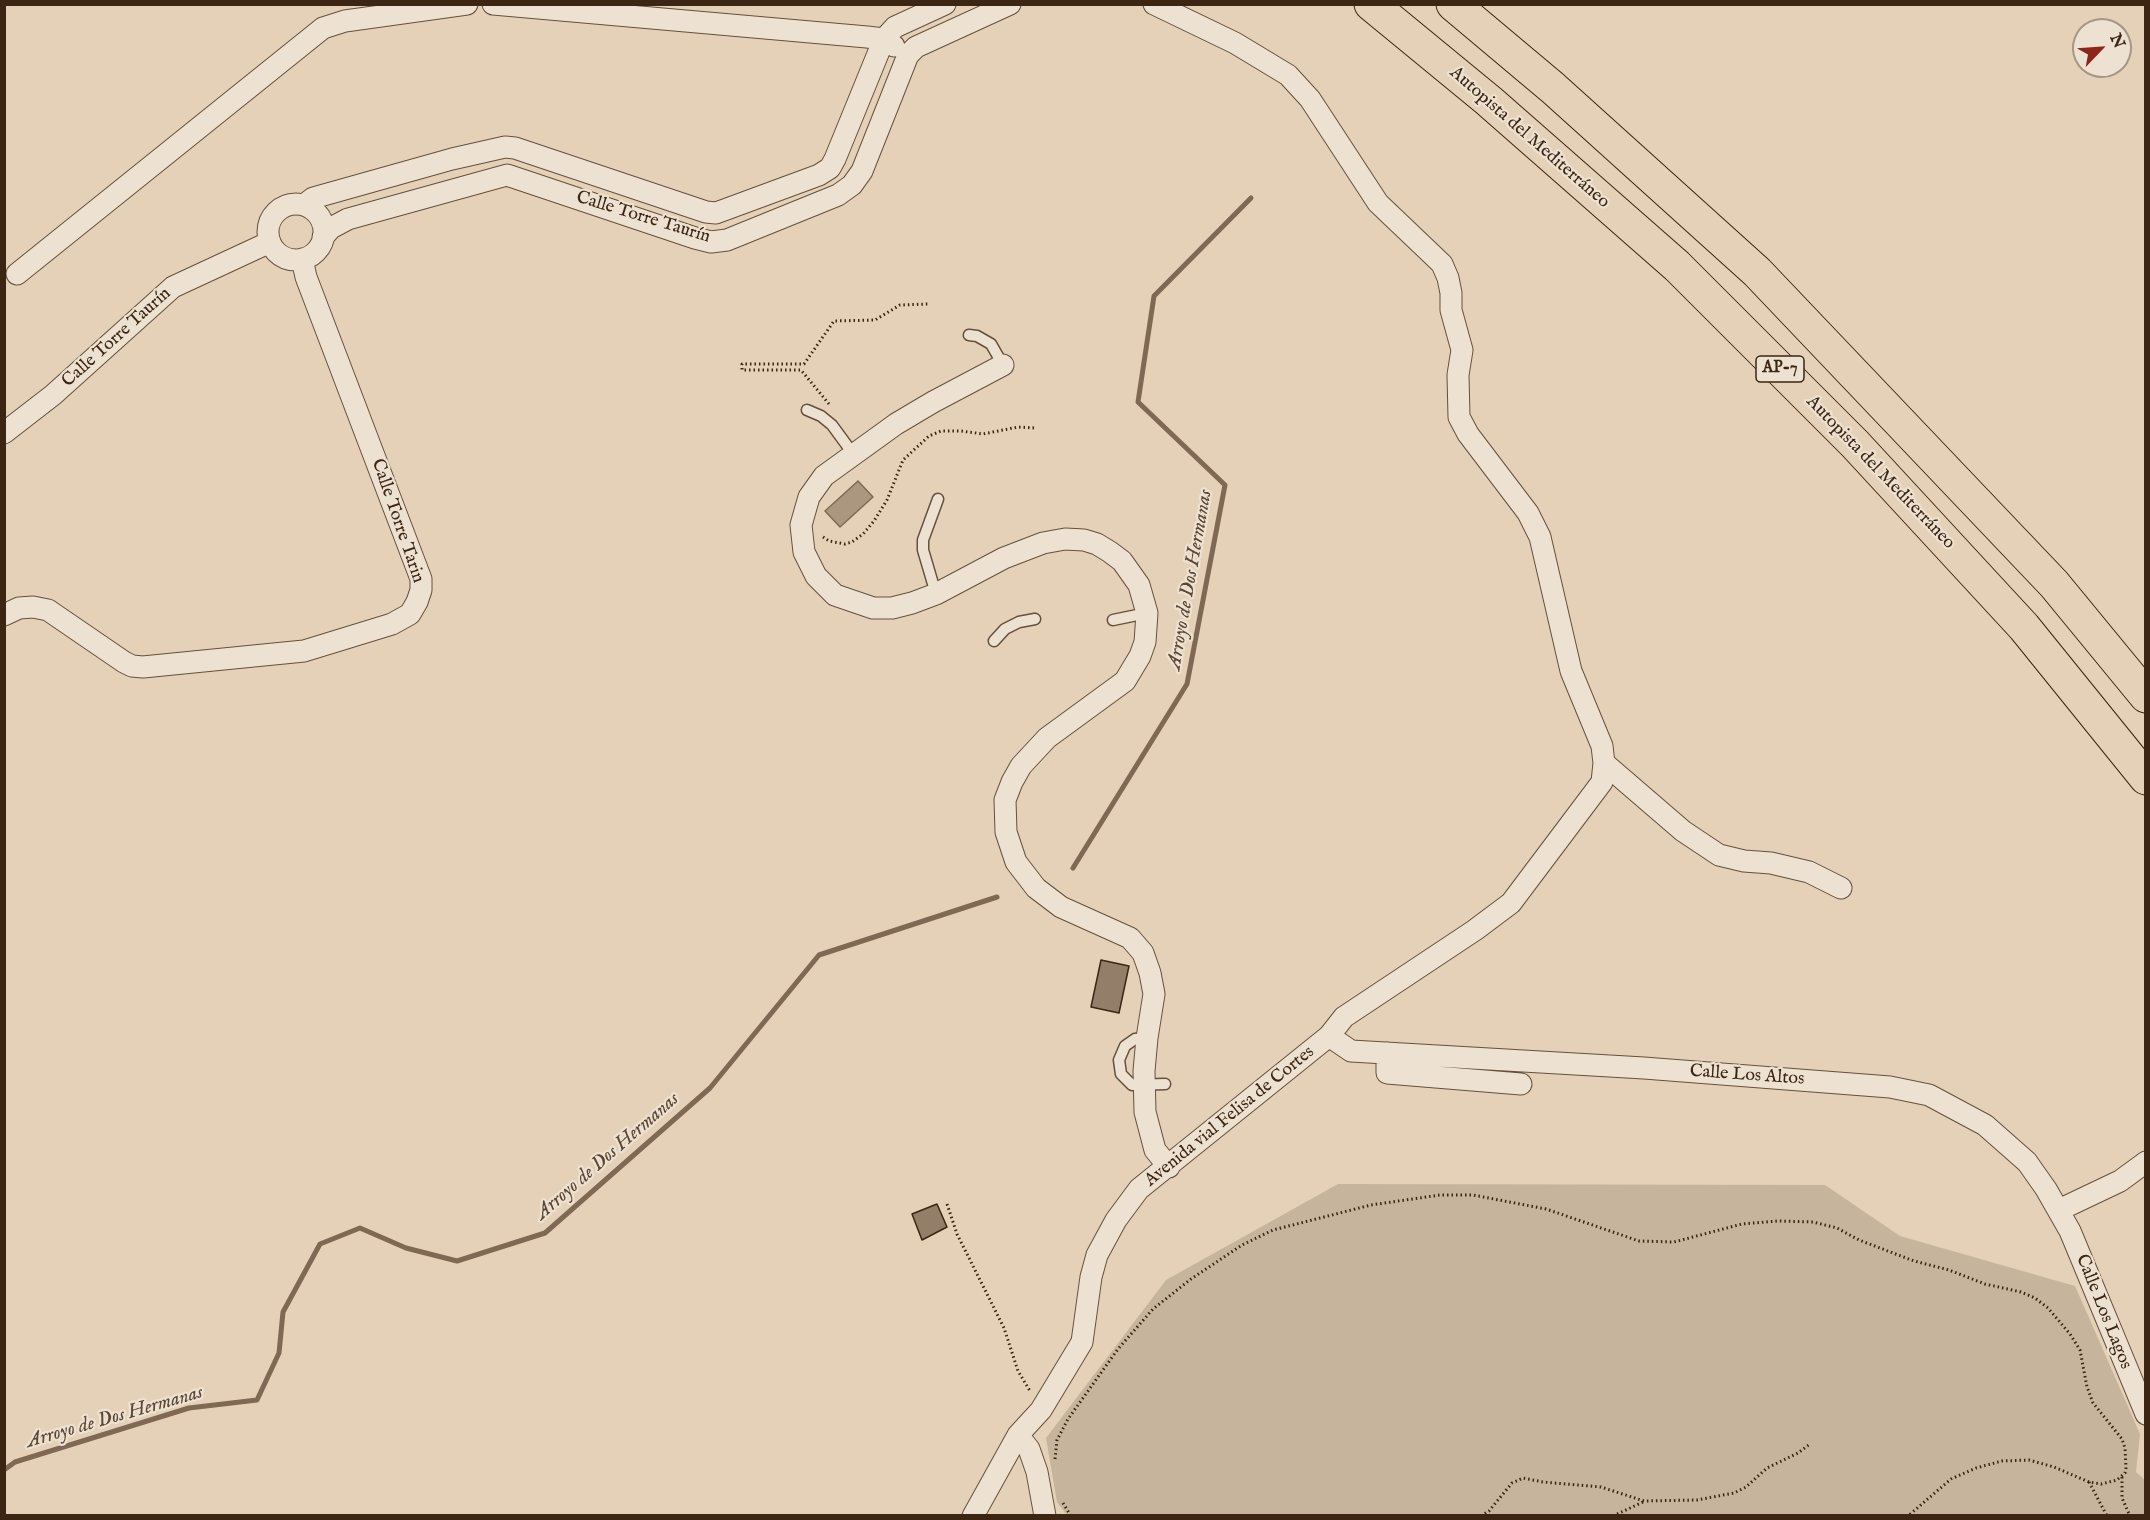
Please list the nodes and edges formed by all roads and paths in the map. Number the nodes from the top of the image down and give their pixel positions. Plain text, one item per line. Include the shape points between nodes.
1 (467, 4) edge
2 (493, 4) edge
3 (945, 4) edge
4 (1010, 4) edge
5 (1154, 4) edge
6 (1371, 4) edge
7 (1453, 4) edge
8 (884, 39) junction
9 (908, 55) junction
10 (304, 205) junction
11 (323, 237) junction
12 (270, 242) junction
13 (302, 259) junction
14 (11, 272) edge
15 (928, 304) dead end
16 (969, 335) dead end
17 (1003, 365) joint
18 (807, 410) dead end
19 (835, 410) dead end
20 (1036, 428) dead end
21 (4, 434) edge
22 (854, 455) junction
23 (938, 499) dead end
24 (801, 525) junction
25 (936, 594) junction
26 (1147, 613) junction
27 (4, 615) edge
28 (1035, 619) dead end
29 (1113, 620) dead end
30 (994, 641) dead end
31 (2145, 696) edge
32 (1604, 763) junction
33 (2145, 778) edge
34 (1841, 888) dead end
35 (1329, 1036) junction
36 (1387, 1053) junction
37 (1521, 1084) dead end
38 (2145, 1162) edge
39 (1169, 1167) junction
40 (947, 1204) dead end
41 (2059, 1210) junction
42 (1041, 1410) junction
43 (2145, 1414) edge
44 (1018, 1435) junction
45 (1810, 1444) dead end
46 (1054, 1462) dead end
47 (2122, 1477) junction
48 (2089, 1482) junction
49 (1062, 1501) dead end
50 (1644, 1501) junction
51 (973, 1515) edge
52 (1045, 1515) edge
53 (1071, 1515) edge
54 (1481, 1515) edge
55 (1613, 1515) edge
56 (1908, 1515) edge
57 (2107, 1515) edge
58 (2130, 1515) edge

1 - 14 street via 345,21 323,28
2 - 8 street
3 - 8 street via 895,27
4 - 9 street via 916,47
5 - 32 street via 1235,43 1288,75 1310,99 1378,203 1442,264 1462,350 1459,417 1528,513 1540,537 1571,671 1602,746
6 - 33 highway, Autopista del Mediterráneo / AP-7 via 1489,101 1677,266 1855,444 2024,627
7 - 31 highway, AP-7 via 1553,88 1757,272 2054,584
8 - 9 street
8 - 10 street, Calle Torre Taurín via 830,168 716,213 505,147 313,198
9 - 11 street, Calle Torre Taurín via 862,171 852,185 838,195 727,240 695,238 507,175 348,219
10 - 11 street via 319,217
10 - 12 street via 290,204 278,211 270,222
11 - 13 street via 318,249
12 - 13 street via 283,256
12 - 21 street, Calle Torre Taurín via 173,287
13 - 27 street, Calle Torre Tarin via 421,579 421,590 410,614 392,624 304,651 153,667 124,662 48,610 19,608
15 - 19 path via 900,304 875,320 834,321 804,364 742,364 742,370 801,370
16 - 17 lane via 991,344
17 - 22 street via 896,424
18 - 22 lane via 832,425
20 - 24 path via 1018,427 983,434 941,431 929,436 903,460 874,521 852,543 829,542 817,530
22 - 24 street via 824,476 809,497
23 - 25 lane via 923,540
24 - 25 street via 804,552 816,576 835,595 873,608 892,608
25 - 26 street via 1004,558 1043,543 1084,540 1122,561 1139,585
26 - 29 lane
26 - 39 street via 1145,642 1125,681 1047,738 1022,766 1005,800 1006,832 1016,862 1036,888 1061,907 1130,938 1143,953 1154,994 1147,1038 1155,1084 1145,1112 1155,1150
28 - 30 lane via 1005,629
32 - 34 street via 1683,831 1719,855 1809,872
32 - 35 street, Avenida vial Felisa de Cortes via 1602,782 1511,903 1344,1017
35 - 36 street, Calle Los Altos via 1351,1051
35 - 39 street, Avenida vial Felisa de Cortes
36 - 37 street via 1387,1072
36 - 41 street, Calle Los Altos via 1890,1087 1929,1095 1985,1125 2003,1140 2027,1162
38 - 41 street via 2120,1181
39 - 42 street, Avenida vial Felisa de Cortes via 1139,1189 1097,1255 1090,1277 1082,1342
40 - 42 path via 957,1234 1004,1328 1018,1371
41 - 43 street, Calle Los Lagos
42 - 44 street, Avenida vial Felisa de Cortes
44 - 51 street, Avenida vial Felisa de Cortes
44 - 52 street via 1029,1449 1037,1472
45 - 50 path via 1767,1468 1734,1493 1697,1500
46 - 47 path via 1058,1440 1068,1419 1118,1349 1153,1309 1242,1245 1273,1230 1371,1205 1417,1197 1473,1195 1546,1209 1639,1241 1674,1242 1742,1224 1813,1222 1837,1228 1914,1261 2035,1298 2048,1308 2080,1350 2093,1403 2125,1448 2127,1468
47 - 48 path via 2101,1484
47 - 58 path via 2122,1498
48 - 56 path via 2029,1460 2002,1461 1951,1479
48 - 57 path
49 - 53 path
50 - 54 path via 1601,1487 1523,1478 1512,1483
50 - 55 path

